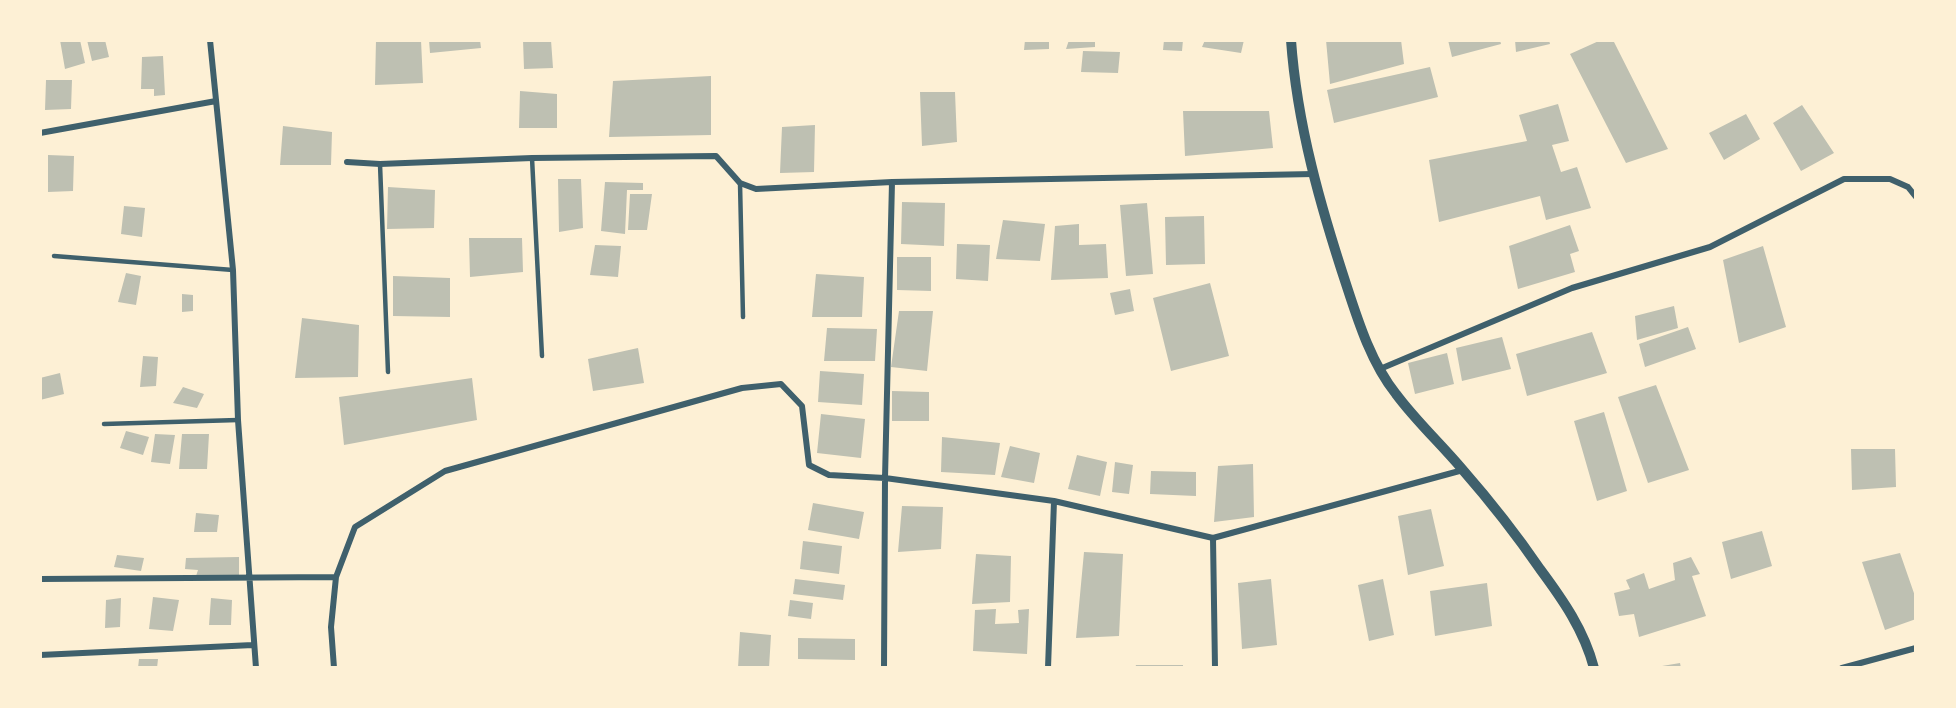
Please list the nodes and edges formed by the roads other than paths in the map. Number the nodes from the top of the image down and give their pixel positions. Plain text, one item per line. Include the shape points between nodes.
1 (210, 40) edge
2 (1291, 40) edge
3 (216, 101) junction
4 (40, 133) edge
5 (532, 158) junction
6 (347, 162) dead end
7 (380, 164) junction
8 (1314, 174) junction
9 (892, 182) junction
10 (740, 183) junction
11 (1916, 197) edge
12 (54, 256) dead end
13 (233, 270) junction
14 (743, 317) dead end
15 (542, 356) dead end
16 (1380, 369) junction
17 (388, 372) dead end
18 (238, 420) junction
19 (104, 424) dead end
20 (1463, 470) junction
21 (885, 478) junction
22 (1054, 501) junction
23 (1213, 538) junction
24 (336, 577) junction
25 (248, 578) junction
26 (40, 579) edge
27 (253, 645) junction
28 (1916, 648) edge
29 (40, 655) edge
30 (256, 668) edge
31 (334, 668) edge
32 (884, 668) edge
33 (1048, 668) edge
34 (1215, 668) edge
35 (1594, 668) edge
36 (1842, 668) edge

1 - 3 street
2 - 8 street via 1294,76
3 - 4 street
3 - 13 street
5 - 7 street
5 - 10 street via 716,156
5 - 15 lane
6 - 7 street
7 - 17 lane
8 - 9 street
8 - 16 street via 1348,288
9 - 10 street via 756,189
9 - 21 street
10 - 14 lane
11 - 16 street via 1908,187 1890,179 1844,179 1710,247 1572,288
12 - 13 lane
13 - 18 street
16 - 20 street via 1395,394
18 - 19 lane
18 - 25 street
20 - 23 street
20 - 35 street via 1508,523 1552,585 1580,629
21 - 22 street
21 - 24 street via 830,475 809,465 802,406 781,384 742,388 445,471 355,527
21 - 32 street
22 - 23 street
22 - 33 street
23 - 34 street
24 - 25 street
24 - 31 street via 331,627
25 - 26 street
25 - 27 street
27 - 29 street
27 - 30 street
28 - 36 street

